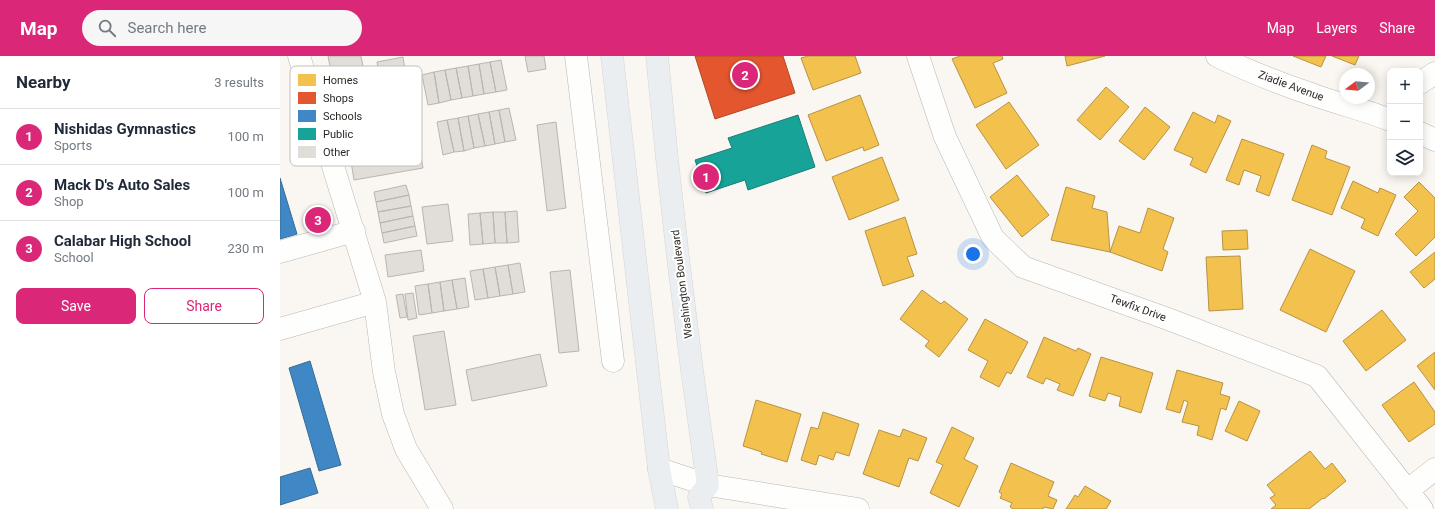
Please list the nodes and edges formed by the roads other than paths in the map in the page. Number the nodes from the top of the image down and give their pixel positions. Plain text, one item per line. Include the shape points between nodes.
1 (299, 56) edge
2 (576, 56) edge
3 (612, 56) edge
4 (657, 56) edge
5 (918, 56) edge
6 (1217, 56) edge
7 (302, 66) edge
8 (1435, 73) edge
9 (1423, 81) edge
10 (1385, 112) edge
11 (1423, 134) edge
12 (1435, 140) edge
13 (334, 166) edge
14 (354, 231) junction
15 (280, 252) edge
16 (375, 302) junction
17 (280, 329) edge
18 (613, 361) dead end
19 (659, 469) junction
20 (1435, 469) edge
21 (708, 485) junction
22 (1406, 491) junction
23 (442, 509) edge
24 (667, 509) edge
25 (702, 509) edge
26 (858, 509) edge
27 (1422, 509) edge

1 - 7 street
2 - 18 street
3 - 19 highway
4 - 21 highway, Washington Boulevard via 692,370
5 - 22 street, Tewfix Drive via 945,137 993,238 1023,267 1317,376
6 - 10 street, Ziadie Avenue via 1246,70 1315,96
8 - 9 street
11 - 12 street
13 - 14 street
14 - 15 street
14 - 16 street
16 - 17 street
16 - 23 street via 384,372 394,414 406,449
19 - 21 street
19 - 24 highway
20 - 22 street
21 - 25 highway via 699,497
21 - 26 street
22 - 27 street, Tewfix Drive

